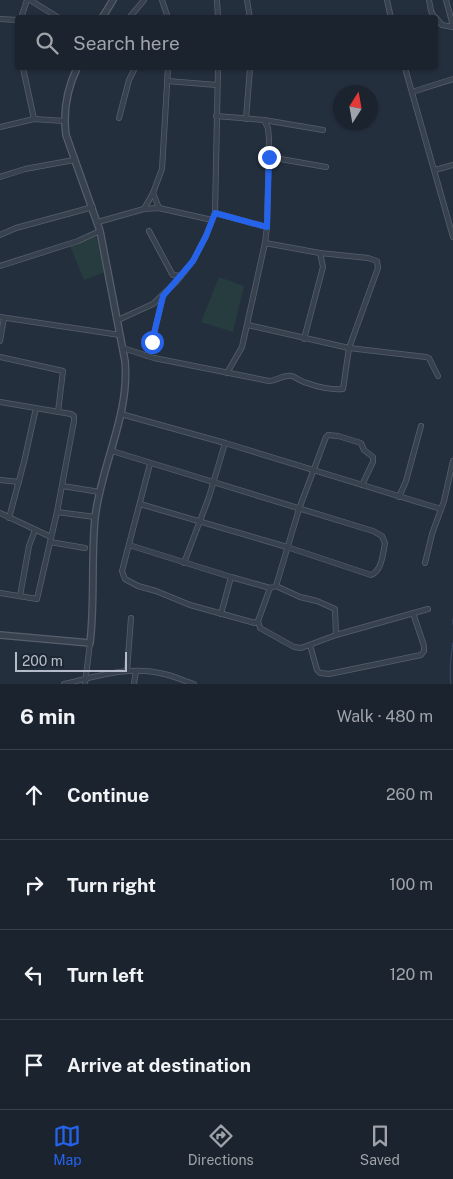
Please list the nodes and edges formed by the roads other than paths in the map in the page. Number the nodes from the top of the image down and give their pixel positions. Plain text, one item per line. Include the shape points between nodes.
1 (28, 0) edge
2 (113, 0) edge
3 (144, 0) edge
4 (162, 0) edge
5 (217, 0) edge
6 (247, 0) edge
7 (387, 0) edge
8 (429, 0) edge
9 (446, 0) edge
10 (22, 15) edge
11 (54, 15) edge
12 (104, 15) edge
13 (132, 15) edge
14 (167, 15) edge
15 (218, 15) edge
16 (250, 15) edge
17 (390, 15) edge
18 (433, 15) edge
19 (0, 19) edge
20 (15, 20) edge
21 (438, 21) edge
22 (453, 27) edge
23 (23, 70) edge
24 (76, 70) edge
25 (133, 70) edge
26 (168, 70) edge
27 (218, 70) edge
28 (250, 70) edge
29 (406, 70) edge
30 (453, 79) edge
31 (167, 81) junction
32 (217, 85) junction
33 (412, 92) junction
34 (216, 116) junction
35 (118, 118) dead end
36 (34, 119) junction
37 (246, 119) junction
38 (264, 120) junction
39 (64, 121) junction
40 (0, 127) edge
41 (323, 130) dead end
42 (269, 157) junction
43 (74, 160) junction
44 (453, 165) edge
45 (326, 167) dead end
46 (435, 170) junction
47 (0, 177) edge
48 (153, 193) junction
49 (93, 208) junction
50 (144, 208) junction
51 (160, 208) junction
52 (215, 213) junction
53 (212, 220) junction
54 (98, 222) junction
55 (267, 227) junction
56 (100, 231) junction
57 (149, 231) dead end
58 (0, 235) edge
59 (453, 237) edge
60 (265, 243) junction
61 (320, 253) junction
62 (0, 266) edge
63 (181, 276) junction
64 (163, 296) junction
65 (2, 318) edge
66 (118, 320) junction
67 (248, 326) junction
68 (120, 335) junction
69 (304, 338) junction
70 (0, 341) edge
71 (122, 348) junction
72 (349, 348) junction
73 (147, 356) junction
74 (0, 357) edge
75 (232, 367) junction
76 (227, 373) junction
77 (236, 374) junction
78 (438, 376) dead end
79 (0, 402) edge
80 (36, 408) junction
81 (58, 412) junction
82 (121, 414) junction
83 (421, 426) dead end
84 (226, 443) junction
85 (112, 452) junction
86 (453, 460) edge
87 (150, 464) junction
88 (314, 469) junction
89 (0, 480) edge
90 (19, 482) junction
91 (213, 483) junction
92 (362, 485) junction
93 (62, 486) junction
94 (100, 492) junction
95 (400, 497) junction
96 (140, 504) junction
97 (299, 509) junction
98 (441, 509) junction
99 (57, 512) junction
100 (0, 513) edge
101 (95, 517) junction
102 (9, 518) junction
103 (200, 522) junction
104 (35, 530) junction
105 (51, 539) junction
106 (129, 545) junction
107 (287, 547) junction
108 (85, 548) dead end
109 (184, 563) junction
110 (425, 563) dead end
111 (230, 577) junction
112 (276, 586) junction
113 (270, 588) junction
114 (0, 593) edge
115 (20, 596) junction
116 (428, 609) dead end
117 (221, 614) junction
118 (413, 614) junction
119 (131, 618) dead end
120 (258, 622) junction
121 (0, 635) edge
122 (336, 635) junction
123 (90, 643) junction
124 (310, 645) junction
125 (127, 671) junction
126 (136, 671) junction
127 (177, 681) edge
128 (86, 682) edge
129 (64, 684) edge
130 (134, 684) edge
131 (194, 684) edge

1 - 10 street
1 - 11 street
2 - 12 street
3 - 13 street
4 - 14 street
5 - 15 street
6 - 16 street
7 - 17 street
8 - 18 street
9 - 22 street
19 - 20 street
21 - 22 street
23 - 36 street
24 - 39 street via 69,88
25 - 35 street
26 - 31 street
27 - 32 street
28 - 37 street
29 - 33 street
30 - 33 street
31 - 32 street
31 - 48 street via 162,169
32 - 34 street
33 - 46 street
34 - 37 street
34 - 52 street
36 - 39 street
36 - 40 street
37 - 38 street
38 - 41 street
38 - 42 street via 268,128
39 - 43 street
42 - 45 street
42 - 55 street
43 - 47 street
43 - 49 street
44 - 46 street
46 - 59 street
48 - 50 street
48 - 51 street
49 - 54 street
49 - 58 street
50 - 51 street
50 - 54 street
51 - 53 street
52 - 53 street
52 - 55 street
53 - 63 street via 198,252
54 - 56 street
55 - 60 street
56 - 62 street via 78,242
56 - 66 street
57 - 63 street via 173,275
60 - 61 street
60 - 67 street
61 - 69 street via 323,267
61 - 72 street via 377,261 378,268
63 - 64 street
64 - 66 street
64 - 73 street
65 - 68 street
65 - 70 street
66 - 68 street
67 - 69 street
67 - 75 street
68 - 71 street
69 - 72 street
71 - 73 street
71 - 82 street via 126,377
72 - 77 street via 341,390 315,386 292,376 269,381
72 - 78 street via 426,357
73 - 76 street
74 - 81 street via 63,371
75 - 76 street
75 - 77 street
76 - 77 street
79 - 80 street
80 - 81 street
80 - 90 street
81 - 93 street via 74,416
82 - 84 street
82 - 85 street
83 - 95 street
84 - 88 street
84 - 91 street
85 - 87 street
85 - 94 street
86 - 98 street
87 - 91 street
87 - 96 street
88 - 92 street
88 - 92 street via 328,434 360,443 373,457
88 - 97 street
89 - 90 street
90 - 102 street
91 - 97 street
91 - 103 street
92 - 95 street
93 - 94 street
93 - 99 street
94 - 101 street
95 - 98 street
96 - 103 street
96 - 106 street
97 - 107 street
97 - 107 street via 382,536 385,543 378,570 371,575
98 - 110 street
99 - 101 street
99 - 105 street
100 - 102 street
101 - 123 street
102 - 104 street
103 - 107 street
103 - 109 street
104 - 105 street
104 - 115 street
105 - 108 street
105 - 115 street via 37,599
106 - 109 street
106 - 117 street via 122,572 125,579
107 - 112 street
109 - 111 street
111 - 113 street
111 - 117 street
112 - 113 street
112 - 122 street via 335,609
113 - 120 street
114 - 115 street
116 - 118 street
117 - 120 street
118 - 122 street
118 - 124 street via 424,646 421,655 329,674 317,670
119 - 125 street
120 - 124 street via 260,628 294,648
121 - 123 street
122 - 124 street
123 - 128 street
125 - 126 street
125 - 128 street via 106,673
126 - 127 street via 167,674
126 - 130 street
127 - 131 street
128 - 129 street

